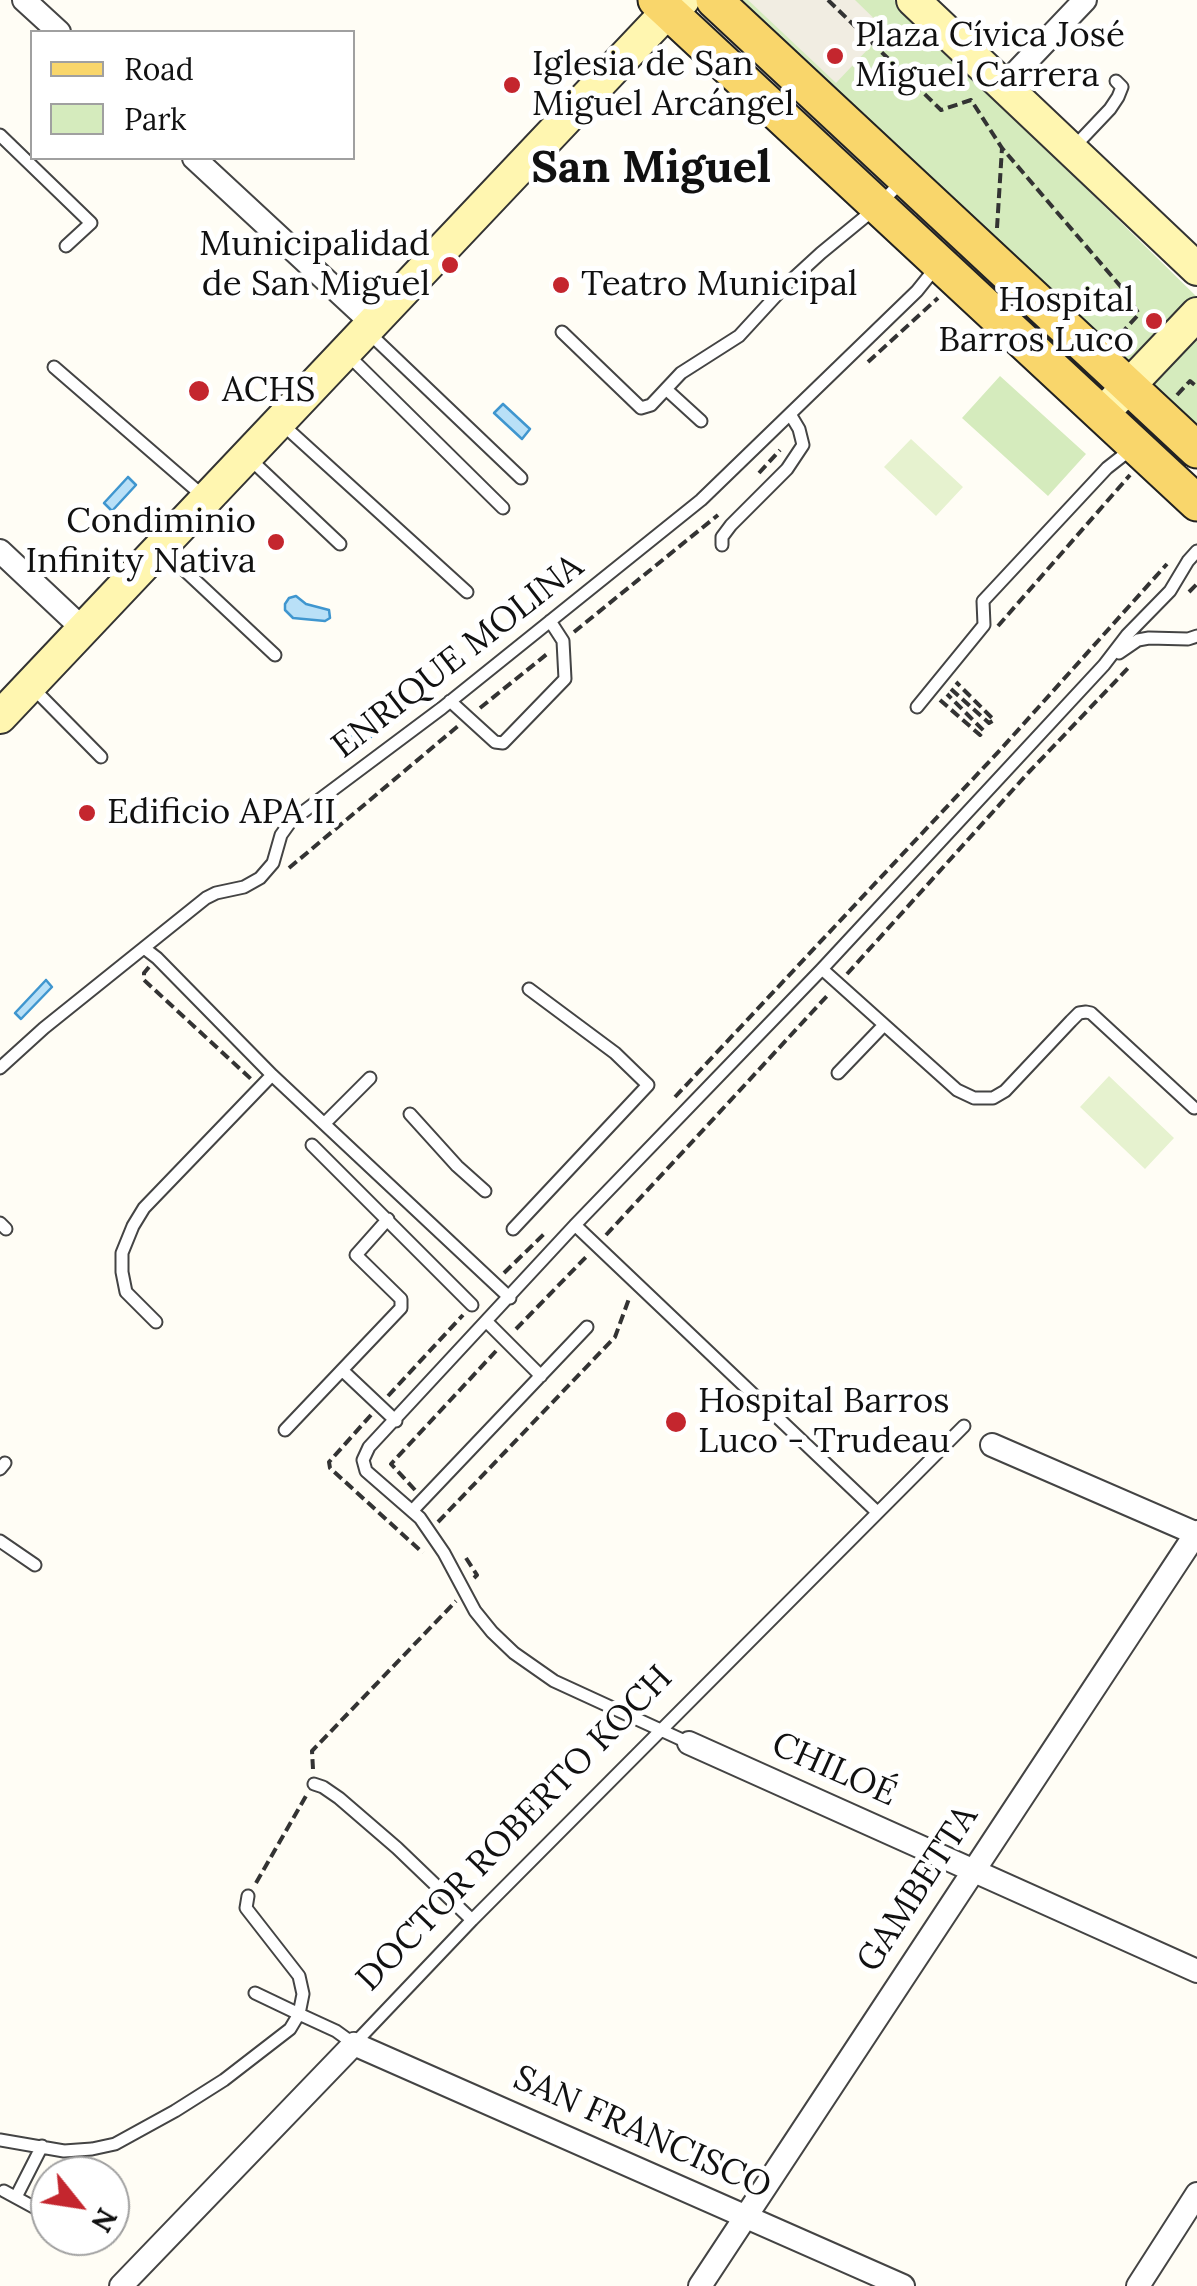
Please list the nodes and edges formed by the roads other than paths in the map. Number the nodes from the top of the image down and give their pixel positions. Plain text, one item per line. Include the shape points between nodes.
1 (24, 0) edge
2 (714, 0) edge
3 (913, 0) edge
4 (1085, 0) edge
5 (669, 4) edge
6 (57, 30) edge
7 (1116, 80) dead end
8 (1003, 86) junction
9 (0, 135) edge
10 (1072, 150) junction
11 (196, 160) edge
12 (905, 178) junction
13 (877, 207) junction
14 (66, 246) dead end
15 (994, 262) junction
16 (1197, 269) edge
17 (954, 279) junction
18 (1197, 314) edge
19 (562, 332) dead end
20 (361, 335) junction
21 (54, 367) dead end
22 (1128, 386) junction
23 (667, 390) junction
24 (790, 414) junction
25 (1102, 415) junction
26 (701, 421) dead end
27 (280, 422) junction
28 (1197, 450) edge
29 (1141, 452) junction
30 (246, 456) junction
31 (521, 478) dead end
32 (206, 499) junction
33 (1197, 503) edge
34 (502, 508) dead end
35 (340, 544) dead end
36 (722, 545) dead end
37 (162, 548) junction
38 (0, 551) edge
39 (1194, 560) edge
40 (467, 592) dead end
41 (550, 621) junction
42 (84, 629) junction
43 (1197, 636) edge
44 (276, 655) dead end
45 (1104, 666) junction
46 (30, 685) junction
47 (450, 701) junction
48 (918, 705) road end
49 (0, 717) edge
50 (101, 757) dead end
51 (144, 948) junction
52 (822, 969) junction
53 (529, 989) dead end
54 (884, 1026) junction
55 (0, 1068) edge
56 (838, 1072) dead end
57 (272, 1074) junction
58 (370, 1078) dead end
59 (1194, 1108) dead end
60 (410, 1114) dead end
61 (326, 1123) junction
62 (312, 1145) dead end
63 (485, 1191) dead end
64 (388, 1219) junction
65 (575, 1225) junction
66 (513, 1229) dead end
67 (510, 1298) junction
68 (472, 1305) road end
69 (156, 1322) dead end
70 (487, 1322) junction
71 (587, 1327) dead end
72 (342, 1370) junction
73 (540, 1376) junction
74 (396, 1420) junction
75 (964, 1426) dead end
76 (285, 1430) dead end
77 (992, 1446) dead end
78 (412, 1510) junction
79 (877, 1512) junction
80 (1197, 1533) edge
81 (0, 1541) edge
82 (35, 1564) dead end
83 (661, 1729) junction
84 (689, 1743) joint
85 (314, 1784) road end
86 (972, 1871) junction
87 (248, 1896) road end
88 (472, 1920) junction
89 (1197, 1971) edge
90 (255, 1993) dead end
91 (299, 2014) junction
92 (354, 2044) junction
93 (0, 2140) edge
94 (42, 2146) junction
95 (35, 2156) edge
96 (30, 2164) edge
97 (1197, 2194) edge
98 (30, 2205) edge
99 (746, 2216) junction
100 (121, 2286) edge
101 (700, 2286) edge
102 (903, 2286) edge
103 (1138, 2286) edge

1 - 6 street
2 - 12 main road
3 - 8 street
4 - 8 street
5 - 13 main road
5 - 20 street
7 - 10 lane via 1122,87 1118,97
8 - 10 street
9 - 14 lane via 91,223
10 - 16 street
11 - 20 street
12 - 13 lane
12 - 15 main road
13 - 17 main road
13 - 23 lane via 739,336 681,373
15 - 17 main road
15 - 22 main road
17 - 24 lane, ENRIQUE MOLINA via 917,291
17 - 25 main road
18 - 22 street
19 - 23 lane via 641,408
20 - 27 street
20 - 31 lane
20 - 34 lane
21 - 32 lane
22 - 25 street
22 - 28 main road
23 - 26 lane
24 - 36 lane via 803,445 788,469 731,524
24 - 41 lane, ENRIQUE MOLINA via 701,500
25 - 29 main road
27 - 30 street
27 - 40 lane
29 - 33 main road
29 - 48 lane via 1106,468 983,601 984,625
30 - 32 street
30 - 35 lane
32 - 37 street
37 - 42 street
37 - 44 lane
38 - 42 street
39 - 45 lane
41 - 47 lane, ENRIQUE MOLINA
41 - 47 lane via 563,641 565,678 503,743
42 - 46 street
43 - 45 lane via 1138,640
45 - 52 lane
46 - 49 street
46 - 50 lane
47 - 51 lane, ENRIQUE MOLINA via 290,822 260,878 206,898
51 - 55 lane, ENRIQUE MOLINA
51 - 57 lane
52 - 54 lane
52 - 65 lane
53 - 66 lane via 648,1085
54 - 56 lane
54 - 59 lane via 958,1090 992,1098 1086,1012
57 - 61 lane
57 - 69 lane via 133,1226 122,1253 126,1292
58 - 61 lane
60 - 63 lane
61 - 67 lane
62 - 64 lane
64 - 68 lane
64 - 72 lane via 356,1255 401,1298 402,1308
65 - 67 lane
65 - 79 lane
67 - 70 lane
70 - 73 lane
70 - 74 lane
71 - 73 lane
72 - 74 lane
72 - 76 lane
73 - 78 lane
74 - 78 lane, CHILOÉ via 363,1460 366,1471
75 - 79 lane, DOCTOR ROBERTO KOCH
77 - 80 street
78 - 83 lane, CHILOÉ via 492,1632 537,1671
79 - 83 lane, DOCTOR ROBERTO KOCH
80 - 86 street, GAMBETTA
81 - 82 lane
83 - 84 lane, CHILOÉ
83 - 88 lane, DOCTOR ROBERTO KOCH
84 - 86 street, CHILOÉ
85 - 88 lane via 354,1810
86 - 89 street, CHILOÉ
86 - 99 street, GAMBETTA
87 - 91 lane via 246,1908 299,1976
88 - 92 lane, DOCTOR ROBERTO KOCH
90 - 91 lane
91 - 92 lane
91 - 94 lane via 290,2029 224,2080 115,2144
92 - 99 street, SAN FRANCISCO
92 - 100 street, DOCTOR ROBERTO KOCH
93 - 94 lane
94 - 95 lane
96 - 98 lane via 10,2194
97 - 103 street
99 - 101 street, GAMBETTA
99 - 102 street, SAN FRANCISCO

